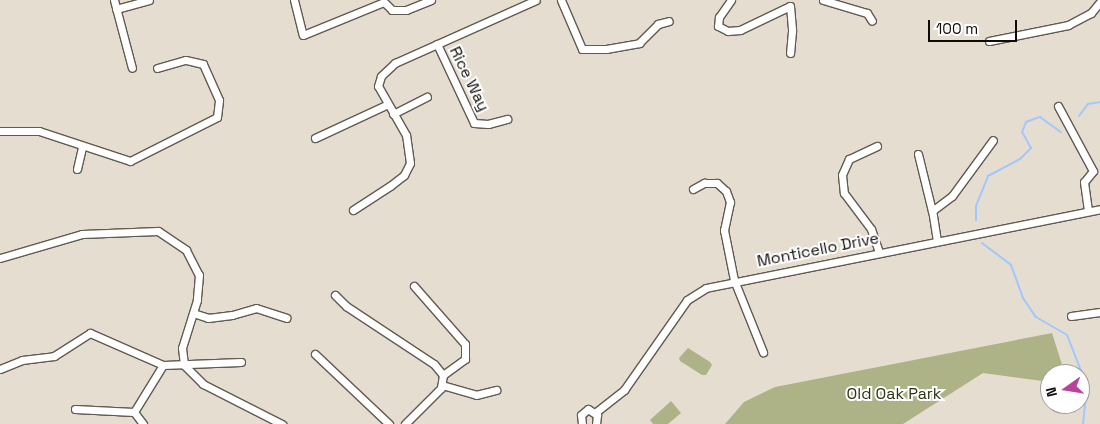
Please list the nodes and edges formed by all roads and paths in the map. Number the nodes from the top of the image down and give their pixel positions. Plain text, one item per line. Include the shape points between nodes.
1 (114, 0) edge
2 (149, 0) edge
3 (294, 0) edge
4 (431, 0) edge
5 (536, 0) edge
6 (561, 0) edge
7 (731, 0) edge
8 (823, 0) edge
9 (383, 1) edge
10 (1100, 2) edge
11 (116, 9) junction
12 (669, 20) dead end
13 (872, 21) dead end
14 (989, 41) dead end
15 (437, 44) junction
16 (790, 53) dead end
17 (132, 68) dead end
18 (156, 68) dead end
19 (427, 97) dead end
20 (386, 105) junction
21 (1058, 106) dead end
22 (393, 114) junction
23 (506, 119) dead end
24 (0, 131) edge
25 (314, 138) dead end
26 (993, 140) dead end
27 (877, 146) dead end
28 (82, 147) junction
29 (918, 154) dead end
30 (77, 169) dead end
31 (693, 189) dead end
32 (1100, 209) edge
33 (353, 210) dead end
34 (932, 211) junction
35 (1088, 211) junction
36 (937, 241) junction
37 (878, 252) junction
38 (0, 258) edge
39 (734, 280) junction
40 (414, 286) dead end
41 (334, 295) dead end
42 (1100, 312) edge
43 (193, 313) junction
44 (1071, 316) dead end
45 (286, 318) dead end
46 (763, 352) dead end
47 (315, 354) dead end
48 (241, 362) dead end
49 (163, 365) junction
50 (184, 365) junction
51 (0, 369) edge
52 (443, 375) junction
53 (442, 385) junction
54 (496, 390) dead end
55 (75, 409) dead end
56 (134, 412) junction
57 (596, 412) junction
58 (143, 424) edge
59 (282, 424) edge
60 (389, 424) edge
61 (406, 424) edge
62 (582, 424) edge
63 (596, 424) edge

1 - 11 street
2 - 11 street
3 - 9 street via 303,36
4 - 9 street via 406,10 392,10
5 - 15 street
6 - 12 street via 582,48 606,50 639,43 658,24
7 - 16 street via 719,17 718,26 728,31 740,30 790,6
8 - 13 street via 867,13
10 - 14 street via 1092,14 1068,25
11 - 17 street
15 - 20 street via 395,63 381,76 378,86
15 - 23 street, Rice Way via 474,123 488,124
18 - 28 street via 185,60 202,64 219,100 217,118 130,161
19 - 22 street
20 - 22 street
20 - 25 street
21 - 35 street via 1093,170 1084,182
22 - 33 street via 406,135 410,164 404,175
24 - 28 street via 38,131 62,136
26 - 34 street via 952,196
27 - 37 street via 849,159 842,175 844,193 871,229
28 - 30 street
29 - 34 street
31 - 39 street via 704,183 717,182 726,191 730,202 724,230
32 - 35 street, Monticello Drive
34 - 36 street
35 - 36 street, Monticello Drive
36 - 37 street, Monticello Drive
37 - 39 street, Monticello Drive
38 - 43 street via 82,234 158,231 186,250 199,275
39 - 46 street
39 - 57 street, Monticello Drive via 706,288 687,300 624,390
40 - 52 street via 465,344 465,359
41 - 52 street via 434,364
42 - 44 street
43 - 45 street via 208,318 256,308
43 - 50 street via 182,348
47 - 60 street
48 - 50 street
49 - 50 street
49 - 51 street via 90,333 54,356 22,360
49 - 56 street
50 - 59 street via 203,384
52 - 53 street
53 - 54 street via 476,396
53 - 61 street
55 - 56 street
56 - 58 street
57 - 62 street, Monticello Drive via 591,409 582,412
57 - 63 street

